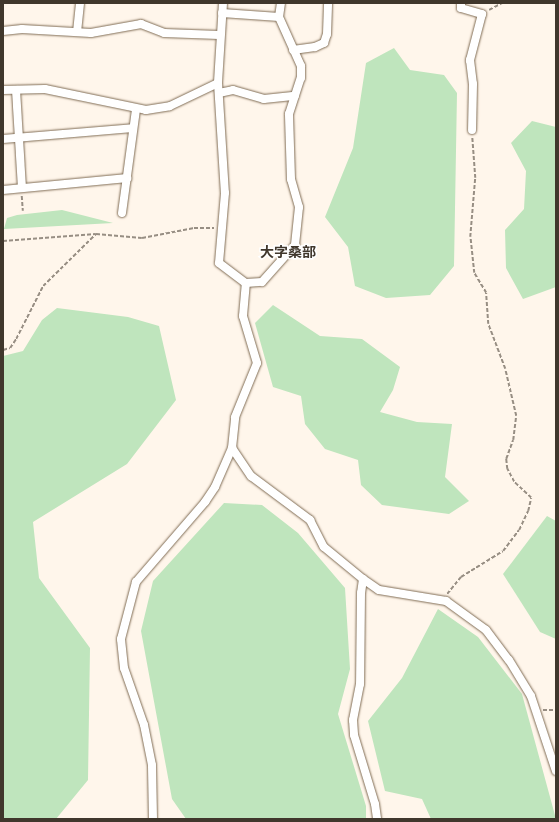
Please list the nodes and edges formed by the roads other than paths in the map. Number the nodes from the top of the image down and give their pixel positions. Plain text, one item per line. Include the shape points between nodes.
1 (80, 3) edge
2 (223, 3) edge
3 (281, 3) edge
4 (328, 3) edge
5 (461, 3) edge
6 (222, 12) junction
7 (279, 17) junction
8 (3, 31) edge
9 (77, 32) junction
10 (219, 35) junction
11 (293, 50) junction
12 (218, 83) junction
13 (3, 90) edge
14 (16, 90) junction
15 (219, 93) junction
16 (296, 96) junction
17 (136, 109) junction
18 (133, 128) junction
19 (472, 130) road end
20 (19, 138) junction
21 (3, 139) edge
22 (127, 178) junction
23 (22, 188) junction
24 (3, 190) edge
25 (122, 213) dead end
26 (246, 283) junction
27 (232, 448) junction
28 (363, 579) junction
29 (556, 771) edge
30 (153, 819) edge
31 (377, 819) edge

1 - 9 street
2 - 6 street
3 - 7 street
4 - 11 street via 327,34 324,42 315,47
5 - 19 street via 461,8 482,14 470,60 473,84
6 - 7 street
6 - 10 street
7 - 11 street
8 - 9 street via 22,29
9 - 10 street via 107,31 141,24 164,34
10 - 12 street
11 - 16 street via 301,66
12 - 15 street
12 - 17 street via 170,106 155,110
13 - 14 street
14 - 17 street via 44,89
14 - 20 street
15 - 16 street via 233,90 264,99
15 - 26 street via 226,168 224,228 219,263
16 - 26 street via 289,114 291,179 299,207 295,245 262,282
17 - 18 street
18 - 20 street
18 - 22 street
20 - 21 street
20 - 23 street
22 - 23 street
22 - 25 street
23 - 24 street
26 - 27 street via 243,316 257,363 235,417
27 - 28 street via 251,476 310,520 324,547
27 - 30 street via 216,487 136,582 123,632 124,668 144,725 152,765
28 - 29 street via 379,590 442,600 486,630 523,680
28 - 31 street via 360,684 353,720 354,735 375,804

